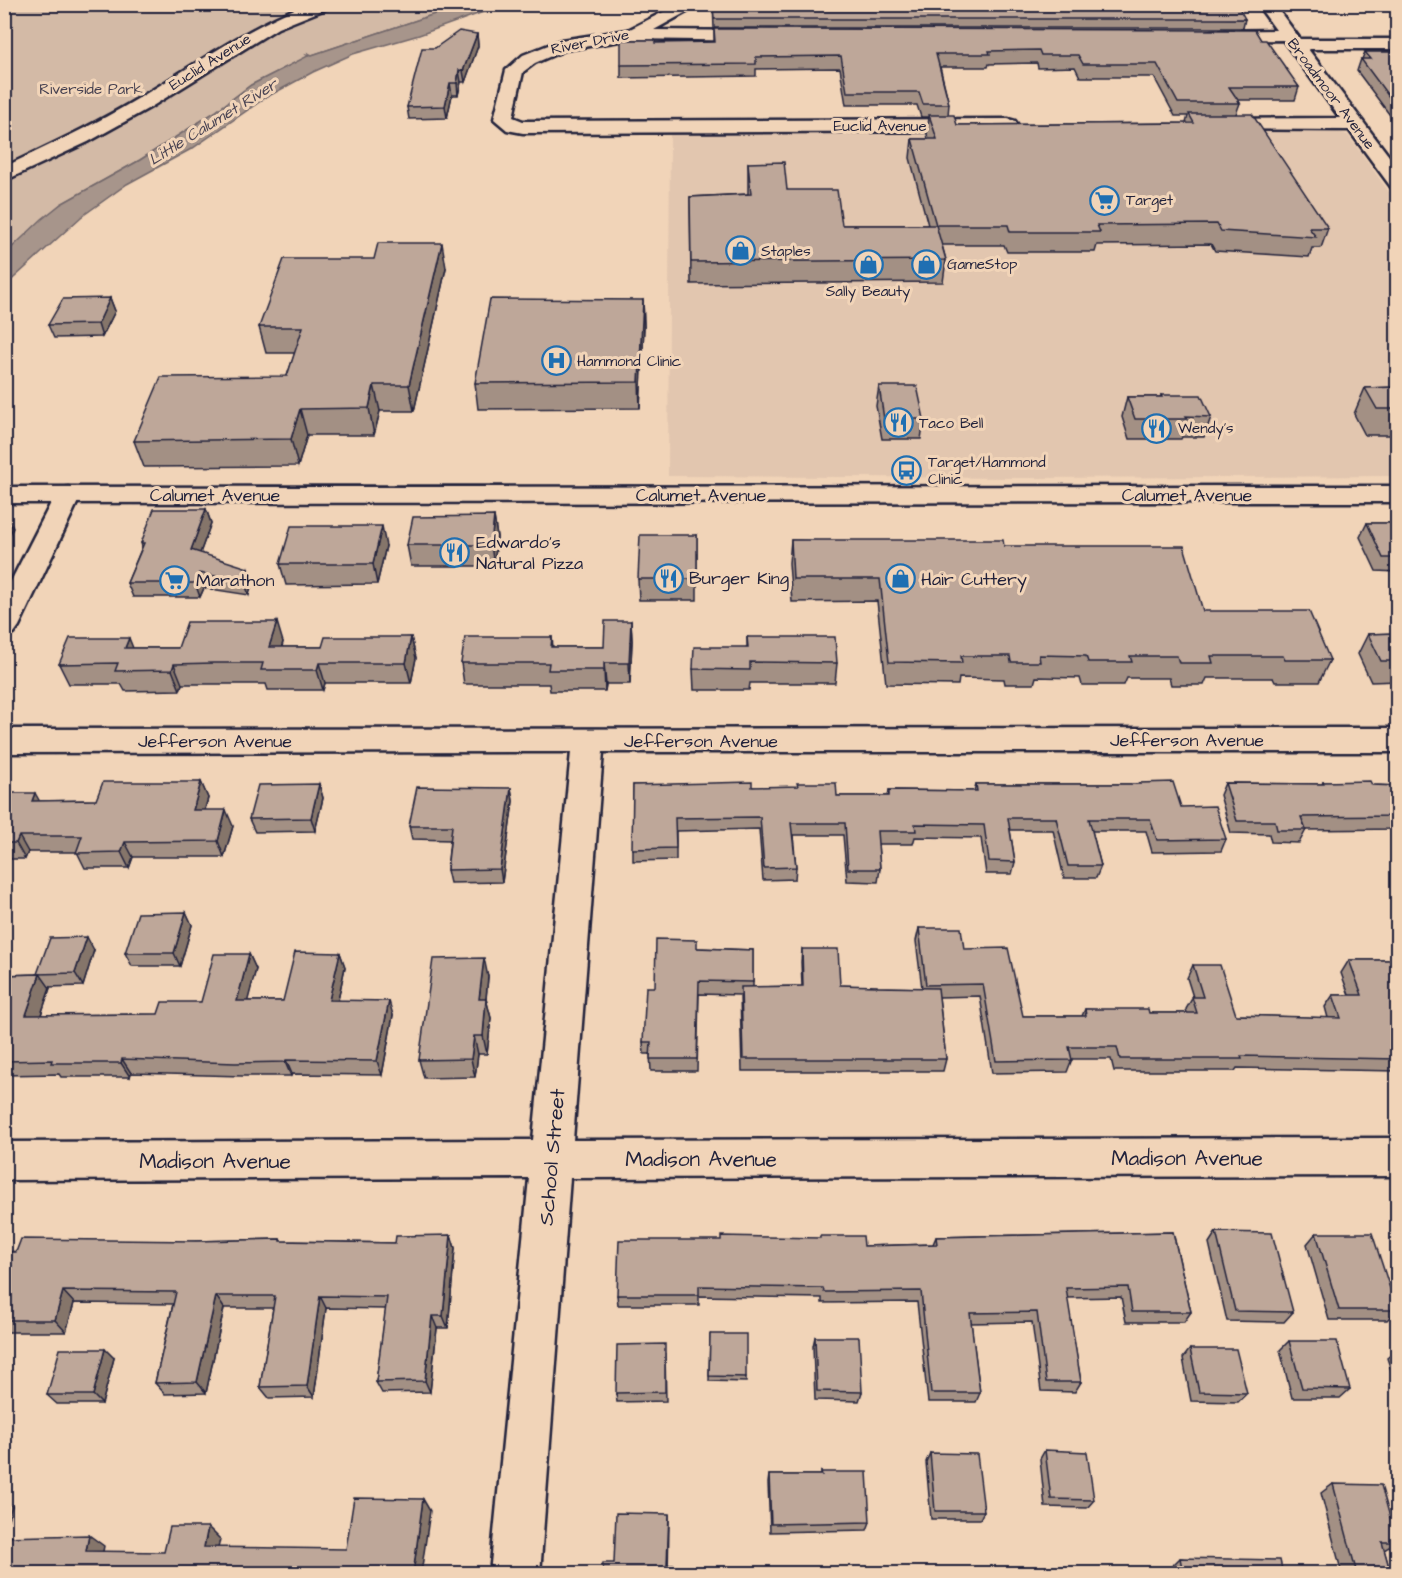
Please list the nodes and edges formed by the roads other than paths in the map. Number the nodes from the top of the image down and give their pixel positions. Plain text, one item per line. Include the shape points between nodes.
1 (322, 4) edge
2 (693, 4) edge
3 (1265, 4) edge
4 (632, 34) junction
5 (772, 36) edge
6 (1192, 36) edge
7 (1291, 40) junction
8 (1398, 44) edge
9 (1354, 124) junction
10 (1031, 125) edge
11 (1197, 125) edge
12 (514, 126) joint
13 (1376, 154) junction
14 (1398, 154) edge
15 (4, 175) edge
16 (1398, 183) edge
17 (1398, 494) edge
18 (4, 495) edge
19 (68, 495) junction
20 (4, 626) edge
21 (1398, 740) edge
22 (4, 741) edge
23 (588, 741) junction
24 (1398, 1157) edge
25 (551, 1160) junction
26 (4, 1161) edge
27 (515, 1574) edge

1 - 15 street, Euclid Avenue via 272,24 144,103
2 - 4 street, River Drive
3 - 7 street, Broadmoor Avenue
4 - 5 street
4 - 12 street, River Drive via 561,45 543,51 515,70 502,120
6 - 7 street
7 - 8 street
7 - 9 street, Broadmoor Avenue
9 - 11 street
9 - 13 street, Broadmoor Avenue
10 - 12 street, Euclid Avenue
13 - 14 street
13 - 16 street, Broadmoor Avenue
17 - 19 street, Calumet Avenue
18 - 19 street, Calumet Avenue
19 - 20 street
21 - 23 street, Jefferson Avenue
22 - 23 street, Jefferson Avenue
23 - 25 street, School Street
24 - 25 street, Madison Avenue
25 - 26 street, Madison Avenue
25 - 27 street, School Street

